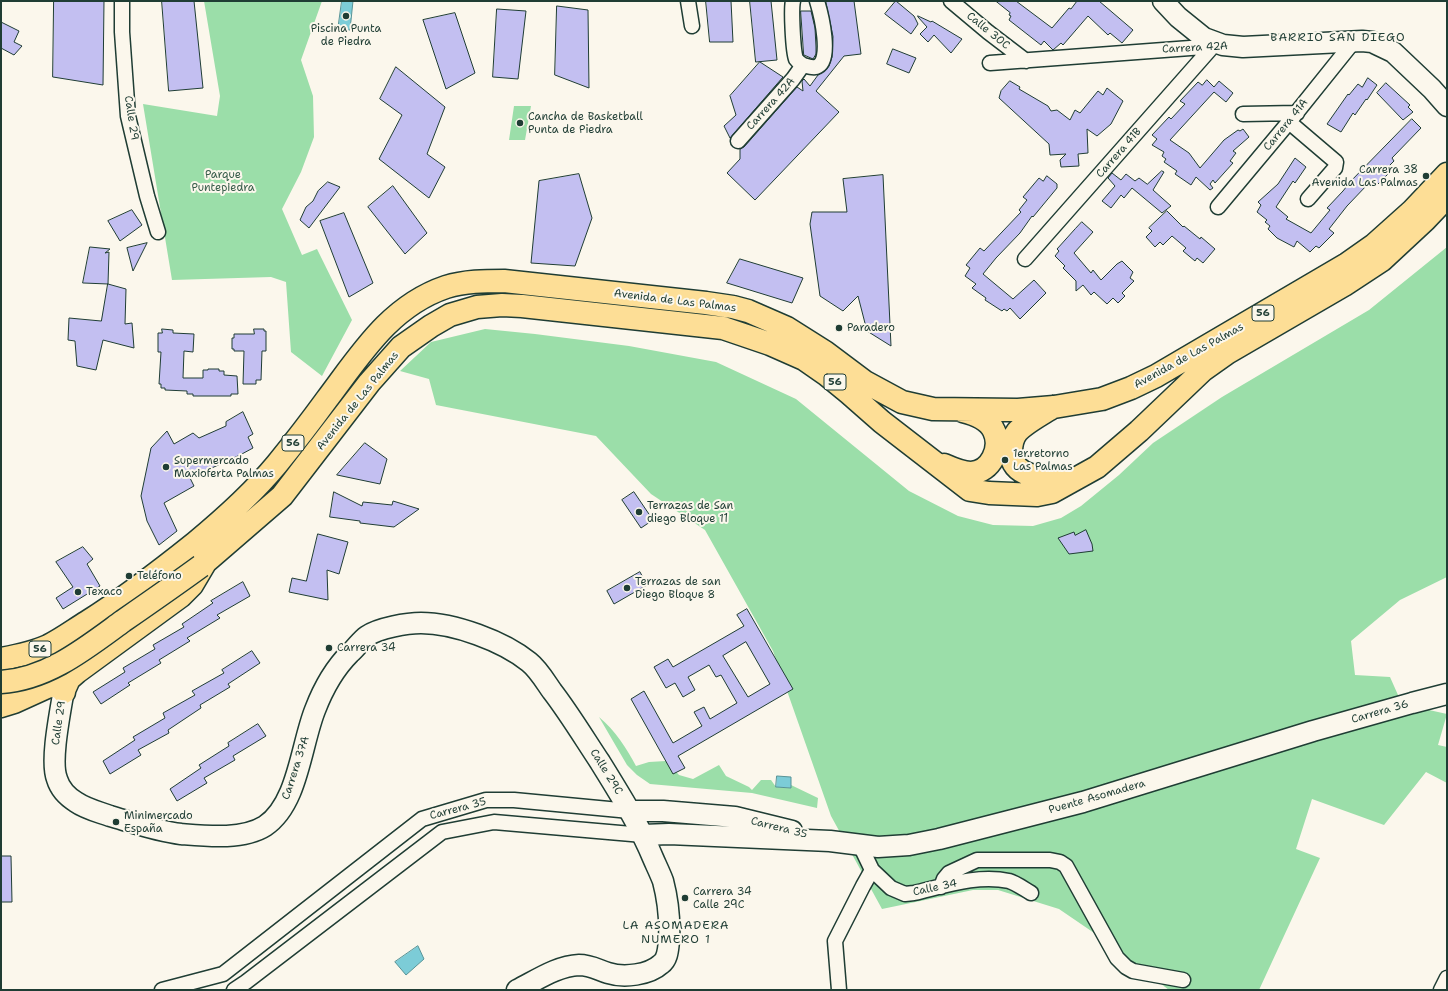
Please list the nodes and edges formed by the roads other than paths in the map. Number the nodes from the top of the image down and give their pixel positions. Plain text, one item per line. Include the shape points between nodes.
1 (122, 1) edge
2 (688, 1) edge
3 (793, 1) edge
4 (817, 1) edge
5 (951, 1) edge
6 (1163, 1) edge
7 (692, 26) dead end
8 (1354, 41) junction
9 (1218, 46) junction
10 (1026, 60) junction
11 (990, 63) dead end
12 (803, 65) junction
13 (1447, 106) edge
14 (1244, 114) dead end
15 (1293, 118) junction
16 (738, 141) dead end
17 (1447, 174) edge
18 (1447, 197) edge
19 (1308, 199) dead end
20 (1218, 207) dead end
21 (158, 232) dead end
22 (1025, 259) dead end
23 (1054, 407) junction
24 (957, 409) junction
25 (934, 461) junction
26 (1077, 479) junction
27 (203, 564) junction
28 (420, 623) joint
29 (75, 629) junction
30 (1, 660) edge
31 (1, 682) edge
32 (64, 690) junction
33 (1447, 694) edge
34 (8, 704) edge
35 (1313, 731) joint
36 (566, 805) junction
37 (82, 807) joint
38 (630, 811) junction
39 (569, 829) junction
40 (643, 835) junction
41 (830, 841) junction
42 (869, 846) junction
43 (872, 870) junction
44 (941, 887) junction
45 (1031, 893) dead end
46 (1447, 978) edge
47 (1183, 980) dead end
48 (162, 990) edge
49 (234, 990) edge
50 (517, 990) edge
51 (839, 990) edge
52 (1441, 990) edge

1 - 21 street, Calle 29 via 128,116
2 - 7 street
3 - 12 street via 795,54 798,62
4 - 12 street via 823,24 824,60 815,67
5 - 10 street, Calle 30C
6 - 9 street via 1178,17
8 - 9 street, Carrera 42A
8 - 13 street, Carrera 42A via 1372,42 1393,52
8 - 15 street, Carrera 41A
9 - 10 street, Carrera 42A
9 - 22 street, Carrera 41B
10 - 11 street, Carrera 42A
12 - 16 street, Carrera 42A
14 - 15 street
15 - 19 street via 1336,162 1335,168
15 - 20 street, Carrera 41A
17 - 23 main road, Avenida de Las Palmas / 56 via 1401,221 1347,264 1163,372 1131,388 1102,399
18 - 26 main road, Avenida de Las Palmas / 56 via 1382,260 1203,370 1139,431 1097,467
23 - 24 main road, Avenida de Las Palmas / 56 via 1018,410
23 - 26 main road via 1018,430 1014,436 1012,460 1020,471 1039,478
24 - 25 main road via 975,414 986,421 994,431 996,446 991,463 978,472 970,473
24 - 29 main road, Avenida de Las Palmas / 56 via 932,409 902,402 865,382 787,328 733,307 504,281 481,281 447,287 418,300 391,319 370,342 277,464 218,524 156,575
25 - 26 main road, Avenida de Las Palmas / 56 via 970,490 989,493 1037,495 1052,492
25 - 27 main road, Avenida de Las Palmas / 56 via 804,359 723,328 522,306 477,307 431,326 401,348 369,383 282,496
27 - 31 main road, Avenida de Las Palmas / 56, bridge via 65,661 28,677
27 - 32 main road via 192,586 181,596 77,672 69,679
28 - 37 street, Carrera 37A via 391,627 367,636 336,669 328,680 315,710 289,797 279,814 266,826 250,833 235,835 195,835 146,827
28 - 38 street, Calle 29C via 454,627 501,644 531,663 564,707
29 - 30 main road, Avenida de Las Palmas / 56 via 48,646
29 - 32 street, Calle 29
30 - 34 main road via 10,671 15,686
32 - 34 main road via 53,685 47,686
32 - 37 street, Calle 29 via 54,760 56,777 69,798
33 - 35 street, Carrera 36
35 - 42 street, Puente Asomadera via 1083,802 939,838 909,844
36 - 38 street, Carrera 35
36 - 39 street
36 - 48 street, Carrera 35 via 486,800 422,819 223,974
38 - 40 street, Calle 29C
38 - 41 street, Carrera 35 via 735,817
39 - 40 street, Carrera 35
39 - 49 street, Carrera 35 via 494,822 442,832
40 - 41 street, Carrera 35
40 - 50 street, Calle 29C via 663,880 668,909 669,936 666,959 641,973 621,975 608,973 594,966 560,968
41 - 42 street, Carrera 35
42 - 43 street, Calle 34
43 - 44 street, Calle 34 via 891,888 905,894
43 - 51 street via 835,941
44 - 45 street, Calle 34 via 971,880 991,879 1010,881
44 - 47 street via 949,873 977,860 1060,862 1066,866 1117,958 1126,967
46 - 52 street

